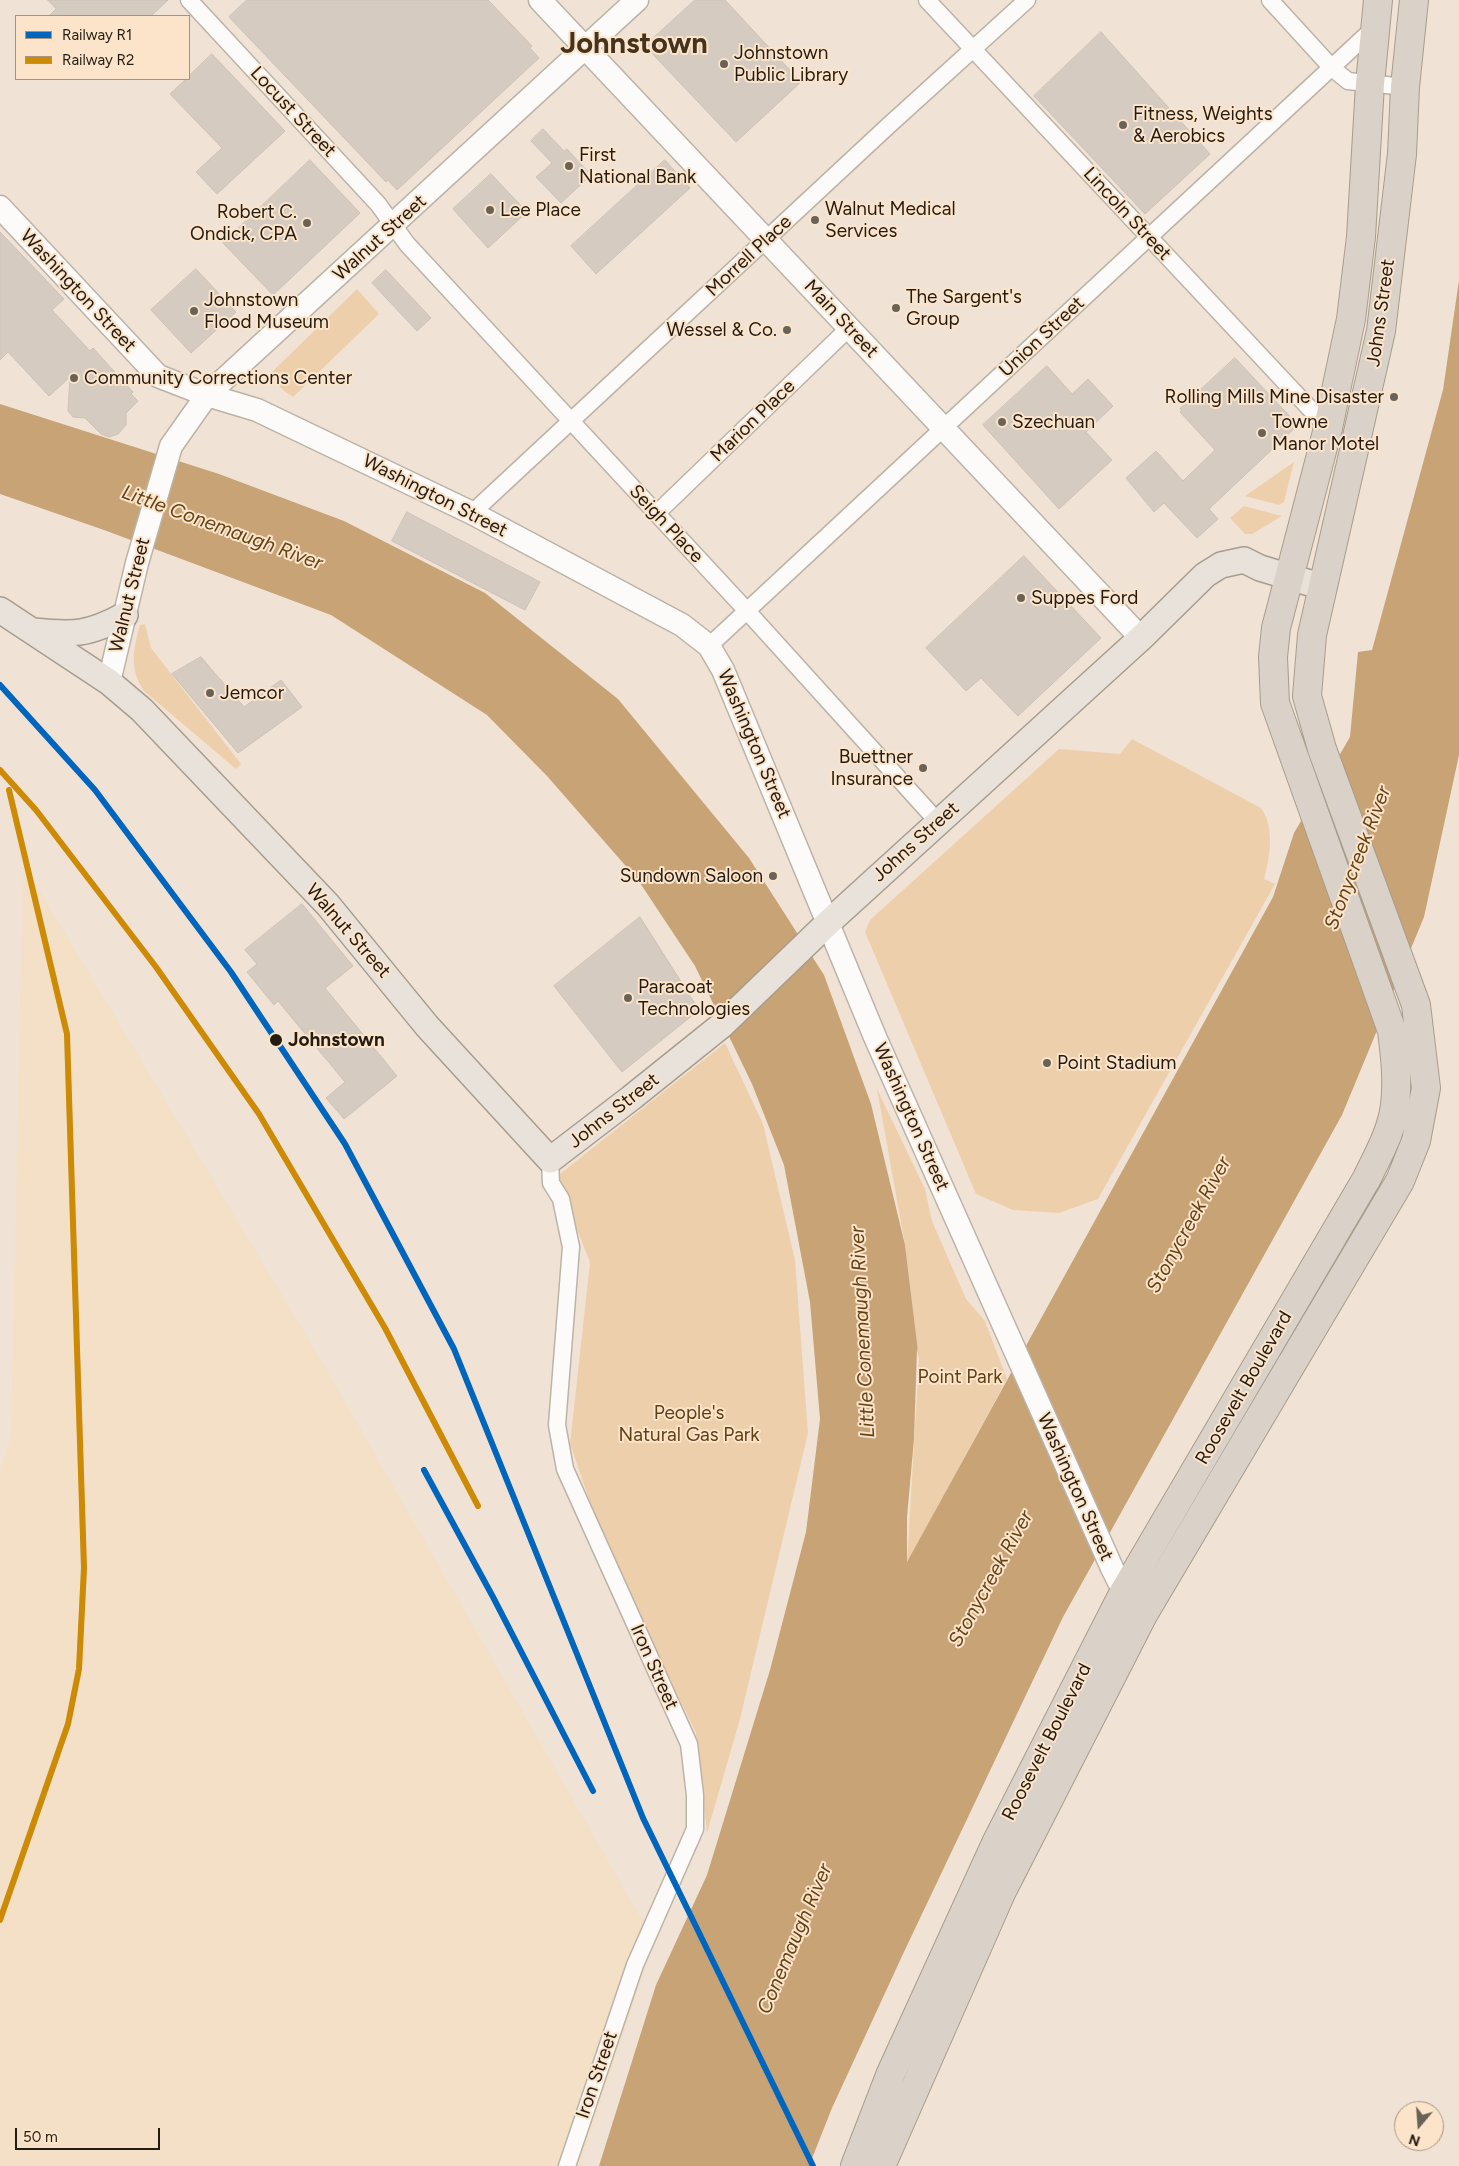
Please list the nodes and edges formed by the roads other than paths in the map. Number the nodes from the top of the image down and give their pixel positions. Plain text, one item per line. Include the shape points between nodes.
1 (189, 0) edge
2 (540, 0) edge
3 (637, 0) edge
4 (927, 0) edge
5 (1026, 0) edge
6 (1270, 0) edge
7 (1378, 0) edge
8 (1414, 0) edge
9 (1375, 27) junction
10 (585, 48) junction
11 (974, 49) junction
12 (1332, 68) junction
13 (1370, 84) junction
14 (1405, 87) junction
15 (0, 207) edge
16 (395, 225) junction
17 (1149, 237) junction
18 (766, 240) junction
19 (849, 328) junction
20 (207, 395) junction
21 (570, 420) junction
22 (944, 428) junction
23 (1328, 428) junction
24 (472, 513) junction
25 (656, 514) junction
26 (1290, 579) junction
27 (1323, 587) junction
28 (0, 610) edge
29 (747, 611) junction
30 (125, 615) junction
31 (31, 630) junction
32 (1141, 638) junction
33 (709, 646) junction
34 (109, 682) junction
35 (938, 822) junction
36 (829, 922) junction
37 (550, 1160) junction
38 (1124, 1592) junction
39 (1144, 1612) junction
40 (567, 2166) edge
41 (855, 2166) edge
42 (881, 2166) edge

1 - 16 street, Locust Street
2 - 10 main road, Main Street
3 - 10 main road, Walnut Street
4 - 11 street, Lincoln Street
5 - 11 street, Morrell Place
6 - 12 street
7 - 9 highway, Johns Street
8 - 14 highway, Johns Street
9 - 12 street, Union Street
9 - 13 highway, Johns Street
10 - 16 main road, Walnut Street
10 - 18 main road, Main Street
11 - 17 street, Lincoln Street
11 - 18 street, Morrell Place
12 - 13 street via 1348,81
12 - 17 street, Union Street
13 - 14 street
13 - 23 highway, Johns Street via 1351,319
14 - 27 highway, Johns Street via 1402,154 1381,331
15 - 20 main road, Washington Street via 158,376
16 - 20 main road, Walnut Street
16 - 21 street, Seigh Place via 407,244
17 - 22 street, Union Street
17 - 23 street, Lincoln Street
18 - 19 main road, Main Street
18 - 21 street, Morrell Place
19 - 22 main road, Main Street
19 - 25 street, Marion Place
20 - 24 main road, Washington Street via 257,410
20 - 30 main road, Walnut Street via 171,446
21 - 24 street, Morrell Place
21 - 25 street, Seigh Place
22 - 29 street, Union Street
22 - 32 main road, Main Street
23 - 26 highway, Johns Street
24 - 33 main road, Washington Street via 682,625
25 - 29 street, Seigh Place
26 - 27 main road, Johns Street
26 - 32 main road, Johns Street via 1244,560 1221,565 1205,575
26 - 38 highway, Roosevelt Boulevard via 1276,628 1273,658 1275,703 1392,1031 1396,1065 1395,1106 1384,1143 1367,1178
27 - 39 highway, Roosevelt Boulevard via 1312,635 1307,696 1322,750 1416,1005 1426,1088 1416,1141 1400,1182
28 - 31 main road
29 - 33 street, Union Street
29 - 35 street, Seigh Place
30 - 31 main road via 83,633
30 - 34 main road, Walnut Street
31 - 34 main road
32 - 35 main road, Johns Street
33 - 36 main road, Washington Street via 723,670
34 - 37 main road, Walnut Street via 142,710 328,905 427,1026
35 - 36 main road, Johns Street
36 - 37 main road, Johns Street via 722,1025
36 - 38 main road, Washington Street via 875,1037
37 - 40 street, Iron Street via 552,1183 560,1199 571,1247 557,1425 565,1469 689,1744 695,1795 695,1829 634,1965
38 - 39 main road, Washington Street
38 - 41 highway, Roosevelt Boulevard via 997,1842 891,2073
39 - 42 highway, Roosevelt Boulevard via 1002,1893

